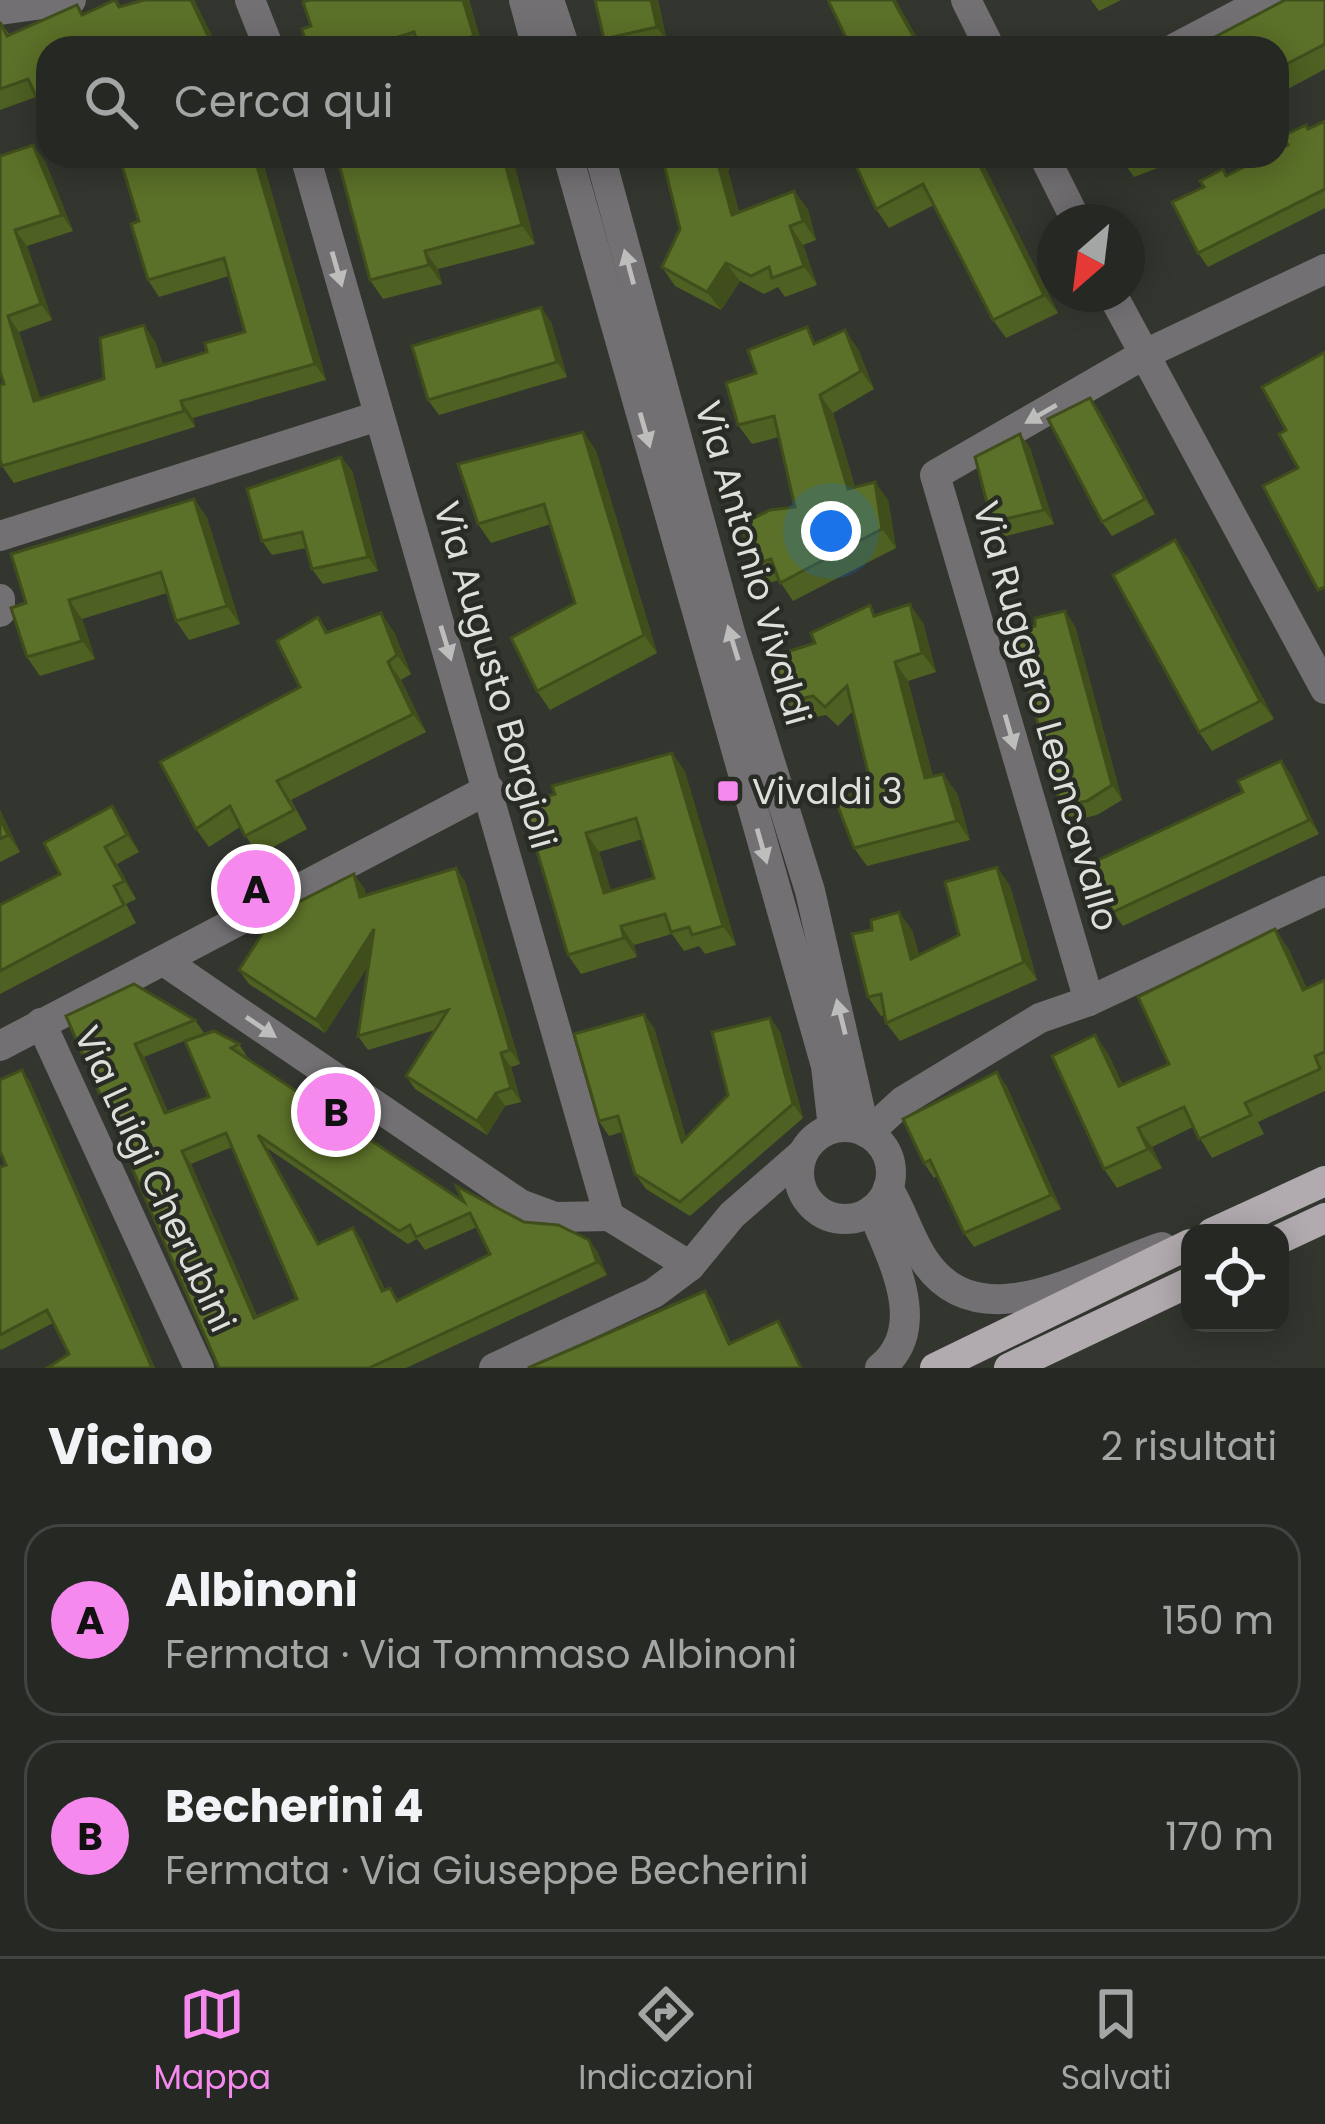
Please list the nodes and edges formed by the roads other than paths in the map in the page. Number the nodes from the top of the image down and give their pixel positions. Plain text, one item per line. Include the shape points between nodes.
1 (70, 0) edge
2 (250, 0) edge
3 (524, 0) edge
4 (549, 0) edge
5 (966, 0) edge
6 (1266, 0) edge
7 (0, 10) edge
8 (264, 36) edge
9 (534, 36) edge
10 (561, 36) edge
11 (984, 36) edge
12 (1198, 36) edge
13 (308, 168) edge
14 (571, 168) edge
15 (602, 168) edge
16 (1050, 168) edge
17 (1068, 204) edge
18 (1325, 269) edge
19 (1121, 312) edge
20 (1143, 355) junction
21 (378, 416) junction
22 (0, 536) edge
23 (0, 599) edge
24 (0, 612) edge
25 (1325, 689) edge
26 (489, 789) junction
27 (1325, 891) edge
28 (164, 961) junction
29 (1089, 1001) junction
30 (41, 1023) junction
31 (0, 1046) edge
32 (833, 1128) junction
33 (866, 1132) junction
34 (803, 1153) junction
35 (1325, 1181) edge
36 (804, 1194) junction
37 (880, 1199) junction
38 (742, 1206) junction
39 (609, 1216) junction
40 (1325, 1218) edge
41 (1228, 1224) edge
42 (1289, 1235) edge
43 (1181, 1243) edge
44 (1181, 1245) edge
45 (690, 1266) junction
46 (1181, 1286) edge
47 (1018, 1365) edge
48 (199, 1368) edge
49 (494, 1368) edge
50 (880, 1368) edge
51 (935, 1368) edge

1 - 7 street
2 - 8 street
3 - 9 street
4 - 10 street
5 - 11 street
6 - 12 street
13 -> 21 street, Via Augusto Borgioli
14 -> 32 street, Via Antonio Vivaldi via 826,1066
33 -> 15 street, Via Antonio Vivaldi via 810,891
16 - 17 street
18 - 20 street
19 - 20 street
20 - 25 street
20 -> 29 street, Via Ruggero Leoncavallo via 935,475
21 - 22 street
21 -> 26 street, Via Augusto Borgioli
23 - 24 street
26 - 28 street
26 - 39 street, Via Augusto Borgioli
27 - 29 street
28 - 30 street
28 -> 39 street via 520,1204 554,1216
29 - 33 street via 1040,1018
30 - 31 street
30 - 48 street, Via Luigi Cherubini
32 - 33 street
32 - 34 street
33 - 37 street via 888,1157
34 - 36 street
34 - 38 street
35 - 41 main road
36 - 37 street via 842,1219
36 - 38 street
37 - 43 street via 928,1266 958,1291 991,1301 1025,1298
37 - 50 street via 906,1303 899,1345
38 - 45 street
39 - 45 street
40 - 42 main road
44 - 51 main road
45 - 49 street via 654,1293
46 - 47 main road

